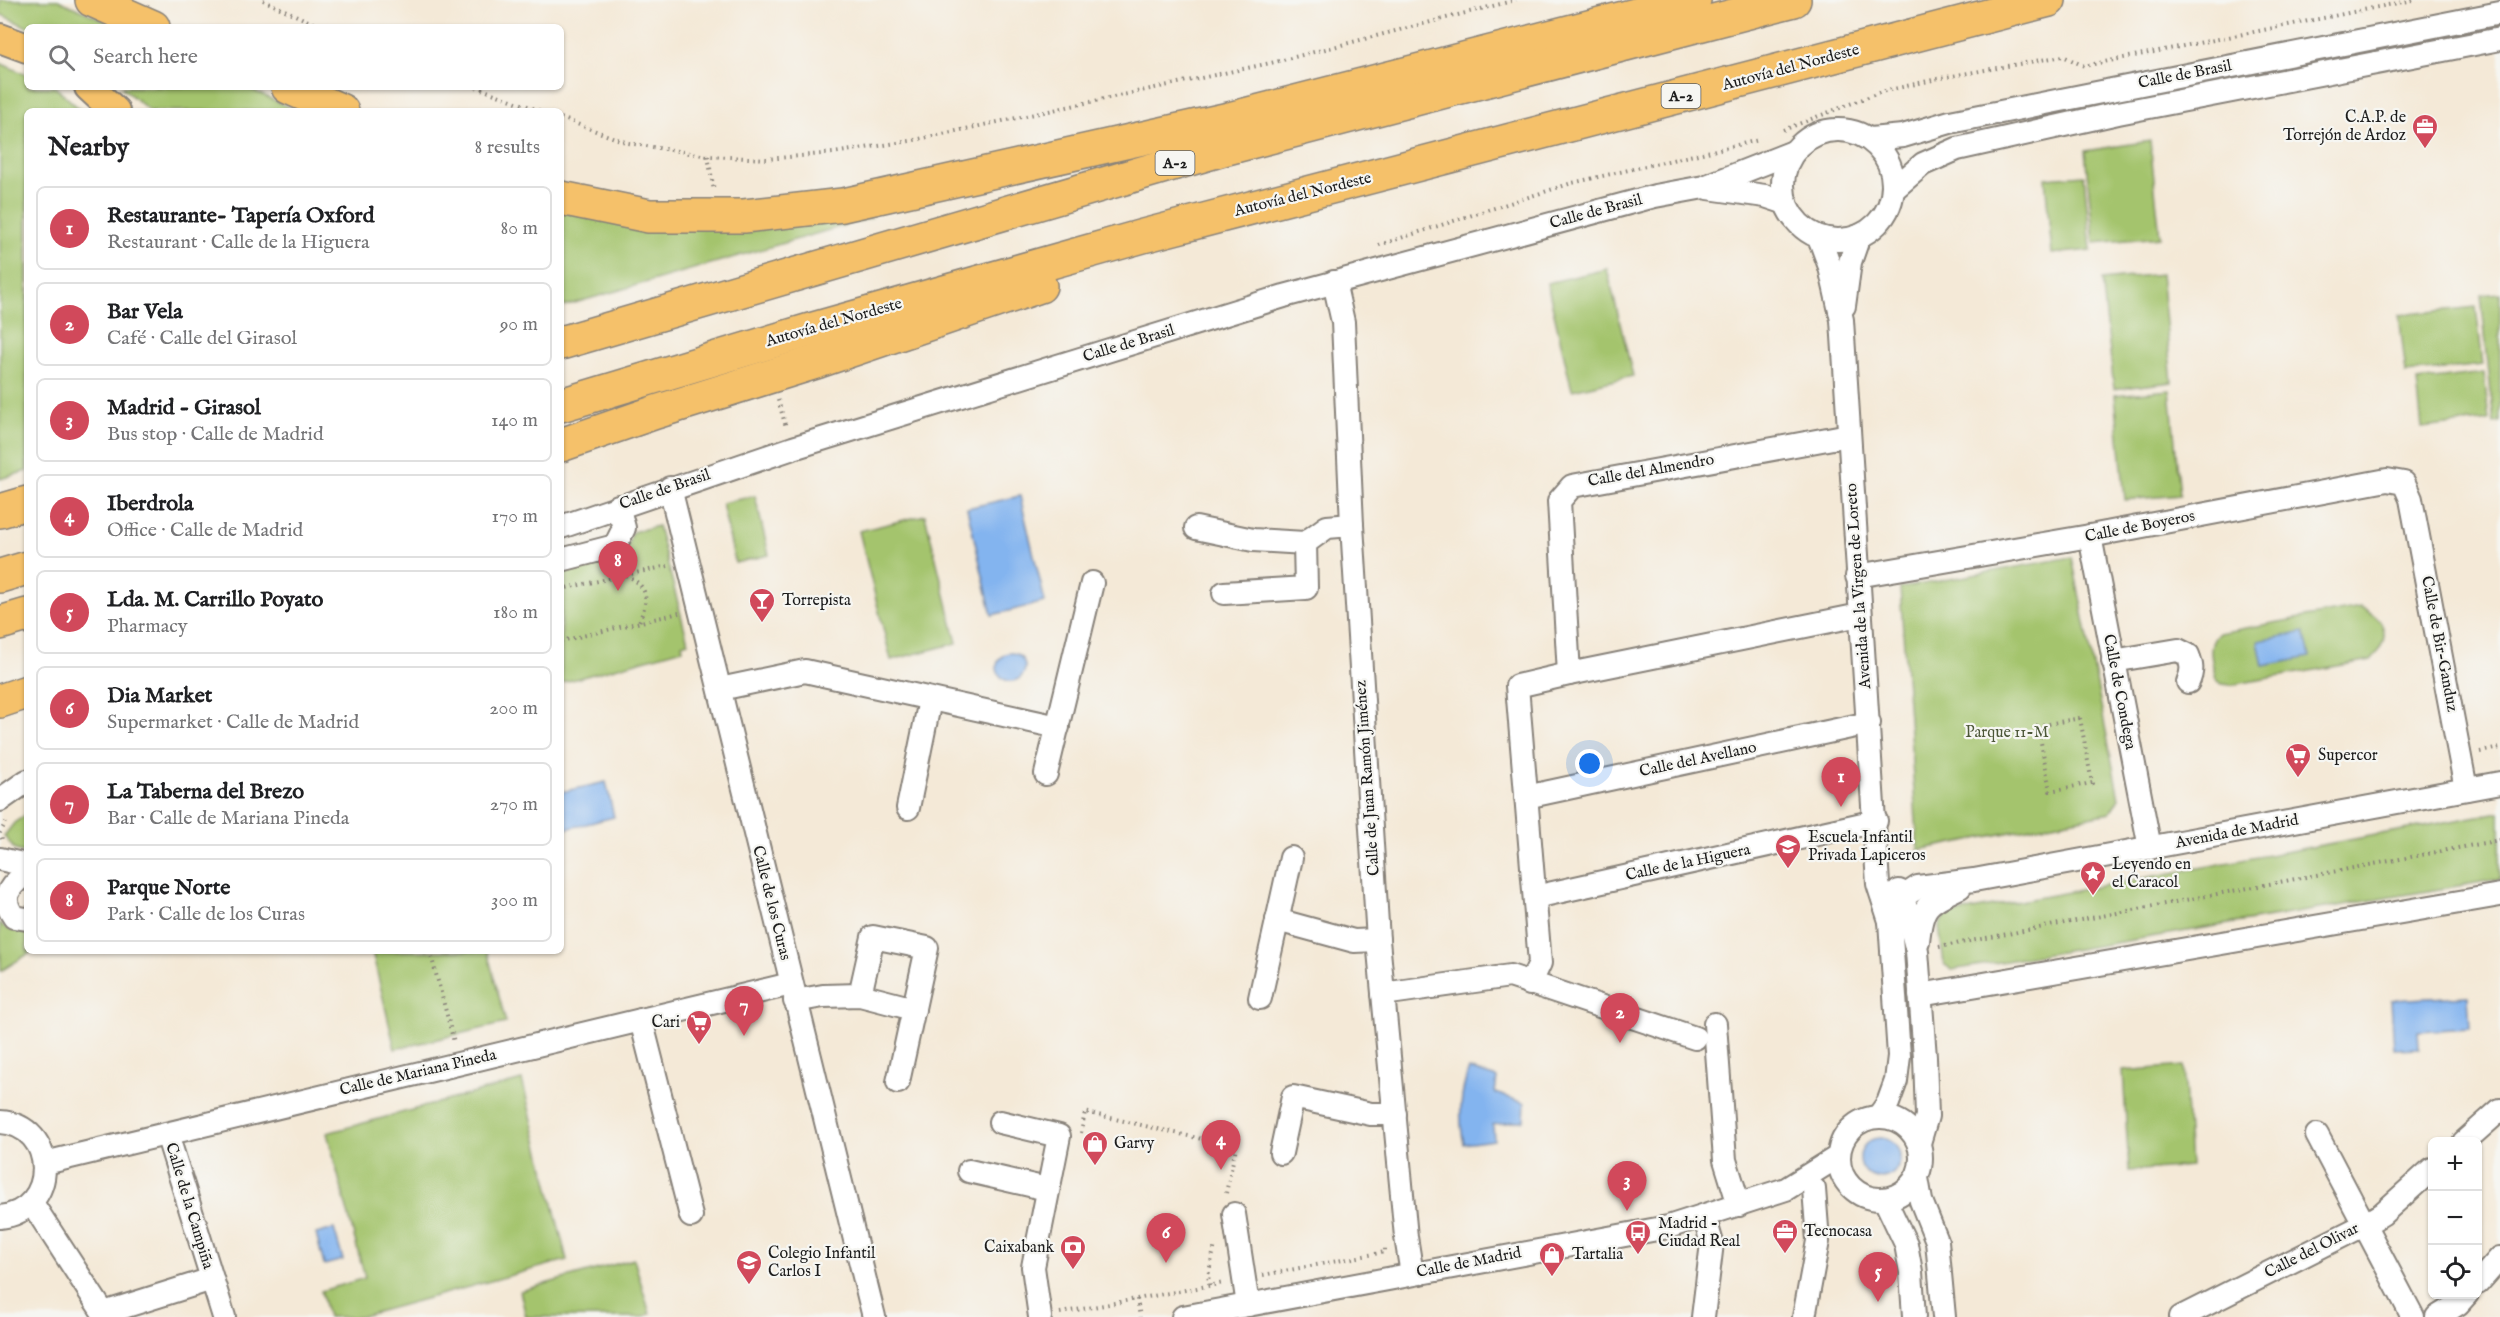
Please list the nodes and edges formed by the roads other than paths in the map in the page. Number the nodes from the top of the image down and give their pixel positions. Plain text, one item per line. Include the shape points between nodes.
1 (92, 0) edge
2 (1694, 0) edge
3 (1794, 0) edge
4 (2049, 0) edge
5 (2500, 13) edge
6 (146, 24) edge
7 (0, 38) edge
8 (2500, 39) edge
9 (24, 47) edge
10 (92, 90) edge
11 (295, 90) edge
12 (112, 108) edge
13 (335, 108) edge
14 (1870, 140) junction
15 (1793, 152) junction
16 (1704, 188) junction
17 (1894, 189) junction
18 (1313, 193) junction
19 (564, 199) edge
20 (1786, 202) junction
21 (1859, 236) junction
22 (1820, 237) junction
23 (1334, 282) junction
24 (1842, 320) junction
25 (564, 342) edge
26 (819, 361) junction
27 (564, 404) edge
28 (1849, 435) junction
29 (564, 444) edge
30 (564, 466) edge
31 (670, 488) junction
32 (2411, 499) joint
33 (24, 504) edge
34 (618, 506) junction
35 (0, 511) edge
36 (1352, 525) junction
37 (564, 526) edge
38 (1196, 528) dead end
39 (2090, 536) junction
40 (1305, 543) junction
41 (564, 560) edge
42 (24, 569) edge
43 (0, 576) edge
44 (1857, 576) junction
45 (1092, 583) dead end
46 (1224, 593) dead end
47 (1860, 615) junction
48 (24, 616) edge
49 (0, 623) edge
50 (2113, 662) junction
51 (1569, 674) junction
52 (24, 676) edge
53 (24, 678) edge
54 (2188, 682) dead end
55 (0, 685) edge
56 (720, 689) junction
57 (24, 693) edge
58 (0, 699) edge
59 (930, 700) junction
60 (1869, 723) junction
61 (1058, 727) junction
62 (1047, 774) dead end
63 (2500, 783) edge
64 (24, 785) edge
65 (2466, 789) junction
66 (1526, 797) junction
67 (908, 808) dead end
68 (4, 810) edge
69 (1876, 821) junction
70 (2150, 848) junction
71 (1877, 853) junction
72 (1291, 858) dead end
73 (0, 859) edge
74 (22, 875) edge
75 (1974, 880) junction
76 (2500, 895) edge
77 (1535, 897) junction
78 (1903, 897) junction
79 (24, 919) edge
80 (1277, 920) junction
81 (1890, 921) junction
82 (1378, 940) junction
83 (1917, 951) junction
84 (1520, 980) junction
85 (793, 992) junction
86 (1383, 994) junction
87 (860, 995) junction
88 (1920, 995) junction
89 (1260, 998) dead end
90 (914, 1009) junction
91 (641, 1020) junction
92 (1715, 1023) dead end
93 (1695, 1038) dead end
94 (898, 1082) dead end
95 (2500, 1110) edge
96 (1395, 1114) junction
97 (1878, 1117) junction
98 (0, 1122) edge
99 (1000, 1122) dead end
100 (167, 1134) junction
101 (2317, 1135) dead end
102 (2470, 1137) edge
103 (1919, 1143) junction
104 (1281, 1153) dead end
105 (1839, 1156) junction
106 (45, 1163) junction
107 (969, 1171) dead end
108 (2428, 1173) edge
109 (1917, 1178) junction
110 (1847, 1183) junction
111 (1047, 1189) junction
112 (1786, 1189) junction
113 (1814, 1189) junction
114 (1885, 1200) junction
115 (32, 1203) junction
116 (1230, 1204) road end
117 (1739, 1205) junction
118 (691, 1216) dead end
119 (1704, 1216) junction
120 (0, 1217) edge
121 (2364, 1225) junction
122 (2500, 1258) edge
123 (1412, 1274) junction
124 (2482, 1278) edge
125 (212, 1279) junction
126 (2463, 1305) edge
127 (1259, 1308) edge
128 (105, 1315) edge
129 (224, 1317) edge
130 (874, 1317) edge
131 (1040, 1317) edge
132 (1183, 1317) edge
133 (1703, 1317) edge
134 (1804, 1317) edge
135 (1914, 1317) edge
136 (1944, 1317) edge
137 (2181, 1317) edge
138 (2413, 1317) edge
139 (2438, 1317) edge

1 - 6 highway
2 - 19 highway via 1233,118 843,206 744,216 650,216
3 - 25 highway, A-2 via 1227,148
4 - 18 highway, Autovía del Nordeste / A-2
5 - 14 street, Calle de Brasil
7 - 9 main road
8 - 17 street, Calle de Brasil via 2118,113 1957,149 1923,164
10 - 12 main road
11 - 13 highway
14 - 15 street via 1838,129 1821,132
14 - 17 street via 1884,153 1892,170
15 - 16 street
15 - 20 street via 1783,185
16 - 20 street
16 - 23 street, Calle de Brasil via 1655,196
17 - 21 street via 1883,218
18 - 26 highway
18 - 27 highway, Autovía del Nordeste / A-2 via 1143,236
20 - 22 street via 1793,217
21 - 22 street via 1839,240
21 - 24 street, Avenida de la Virgen de Loreto via 1850,262
22 - 24 street, Avenida de la Virgen de Loreto
23 - 31 street, Calle de Brasil
23 - 36 street, Calle de Juan Ramón Jiménez via 1343,322
24 - 28 street, Avenida de la Virgen de Loreto
26 - 29 highway
26 - 30 highway
28 - 44 street, Avenida de la Virgen de Loreto
28 - 51 street, Calle del Almendro via 1572,486 1560,501
31 - 34 street, Calle de Brasil
31 - 56 street, Calle de los Curas
32 - 39 street, Calle de Boyeros via 2404,483 2387,480
32 - 65 street, Calle de Bir-Ganduz
33 - 35 highway
34 - 37 street, Calle de Brasil
34 - 41 street via 624,528 615,546
36 - 40 street via 1327,527
36 - 82 street, Calle de Juan Ramón Jiménez
38 - 40 street via 1253,540
39 - 44 street, Calle de Boyeros
39 - 50 street, Calle de Condega
40 - 46 street via 1306,588
42 - 43 highway
44 - 47 street, Avenida de la Virgen de Loreto
45 - 61 street
47 - 51 street
47 - 60 street, Avenida de la Virgen de Loreto
48 - 49 highway
50 - 54 street via 2178,650 2188,655 2192,665
50 - 70 street, Calle de Condega
51 - 66 street via 1517,686
52 - 55 main road
53 - 58 main road
56 - 59 street via 805,671
56 - 85 street, Calle de los Curas
57 - 58 highway
59 - 61 street
59 - 67 street
60 - 66 street, Calle del Avellano
60 - 69 street, Avenida de la Virgen de Loreto
61 - 62 street
63 - 65 street, Avenida de Madrid
64 - 68 street
65 - 70 street, Avenida de Madrid
66 - 77 street
69 - 71 street, Avenida de la Virgen de Loreto
69 - 77 street, Calle de la Higuera
70 - 75 street, Avenida de Madrid
71 - 78 street, Avenida de la Virgen de Loreto
71 - 81 street, Avenida de la Virgen de Loreto via 1878,884
72 - 80 street
73 - 74 street via 22,864
74 - 79 street via 9,888 6,898 14,917
75 - 78 street, Avenida de Madrid via 1918,887
75 - 83 street, Avenida de Madrid via 1934,899 1921,916
76 - 88 street
77 - 84 street via 1540,963
78 - 81 street
78 - 83 street, Avenida de la Virgen de Loreto
80 - 82 street via 1354,941
80 - 89 street
81 - 97 street, Avenida de la Virgen de Loreto via 1899,1056 1896,1081
82 - 86 street, Calle de Juan Ramón Jiménez
83 - 88 street, Avenida de la Virgen de Loreto
84 - 86 street
84 - 93 street
85 - 87 street, Calle de Mariana Pineda
85 - 91 street, Calle de Mariana Pineda
85 - 130 street, Calle de los Curas
86 - 96 street, Calle de Juan Ramón Jiménez
87 - 90 street, Calle de Mariana Pineda
87 - 90 street via 873,937 927,948
88 - 103 street, Avenida de la Virgen de Loreto via 1927,1116
90 - 94 street
91 - 100 street, Calle de Mariana Pineda
91 - 118 street
92 - 117 street via 1725,1160
95 - 102 street
96 - 104 street via 1371,1114 1293,1097
96 - 123 street, Calle de Juan Ramón Jiménez
97 - 103 street via 1904,1124
97 - 105 street via 1851,1128
98 - 106 street via 20,1127 32,1137
99 - 111 street via 1059,1136
100 - 106 street, Calle de Mariana Pineda
100 - 125 street, Calle de la Campiña
101 - 121 street
103 - 109 street via 1922,1154
105 - 110 street via 1840,1170
105 - 112 street, Calle de Madrid
106 - 115 street via 40,1191
107 - 111 street
108 - 121 street, Calle del Olivar
109 - 114 street via 1899,1196
109 - 136 street via 1921,1201 1937,1241
110 - 113 street, Calle de Madrid
110 - 114 street via 1858,1193
111 - 131 street via 1033,1268
112 - 113 street, Calle de Madrid
112 - 117 street, Calle de Madrid
113 - 134 street via 1818,1241
114 - 135 street via 1905,1244
115 - 120 street
115 - 128 street
116 - 127 street
117 - 119 street, Calle de Madrid
119 - 123 street, Calle de Madrid via 1668,1227
119 - 133 street via 1712,1243
121 - 137 street, Calle del Olivar
121 - 138 street
122 - 124 street
123 - 127 street, Calle de Madrid
125 - 128 street, Calle de la Campiña
125 - 129 street, Calle de la Campiña
126 - 139 street
127 - 132 street, Calle de Madrid

